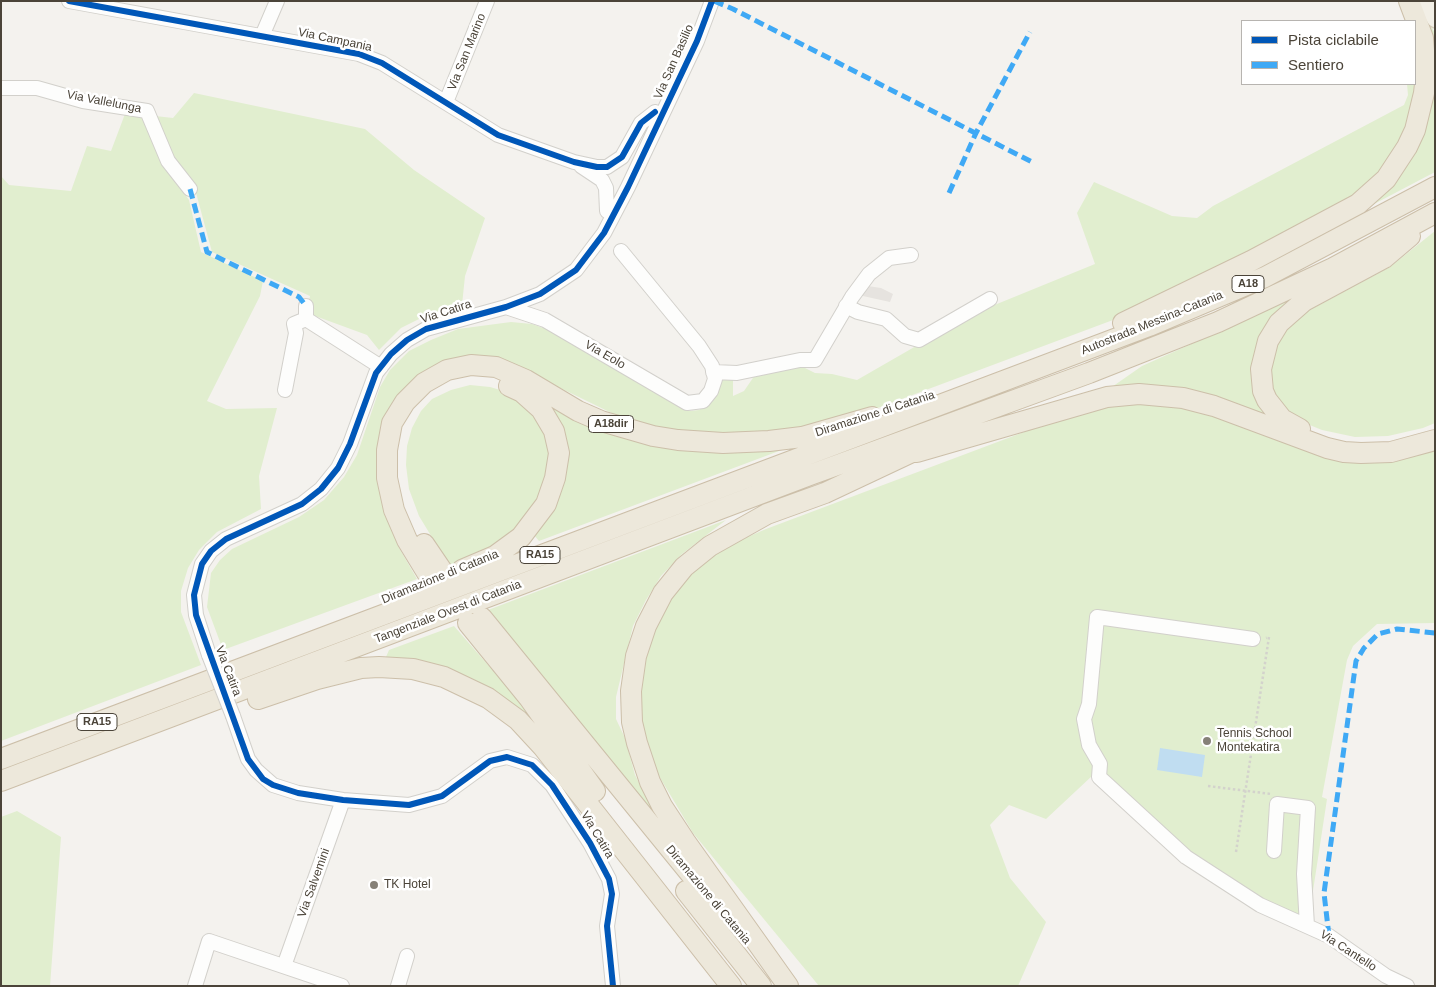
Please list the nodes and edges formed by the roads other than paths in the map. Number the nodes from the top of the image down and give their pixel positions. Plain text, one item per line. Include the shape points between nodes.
1 (69, 1) edge
2 (276, 1) edge
3 (487, 1) edge
4 (712, 1) edge
5 (1409, 1) edge
6 (1425, 1) edge
7 (1435, 19) edge
8 (262, 36) junction
9 (1, 88) edge
10 (446, 102) junction
11 (655, 112) junction
12 (574, 162) junction
13 (1435, 188) edge
14 (190, 189) dead end
15 (607, 211) junction
16 (1435, 214) edge
17 (621, 251) dead end
18 (911, 254) dead end
19 (990, 300) dead end
20 (846, 306) junction
21 (506, 307) junction
22 (1052, 362) junction
23 (381, 367) junction
24 (713, 369) junction
25 (1020, 374) junction
26 (285, 390) dead end
27 (887, 425) joint
28 (1435, 432) edge
29 (1435, 440) edge
30 (897, 450) junction
31 (1253, 640) dead end
32 (262, 659) junction
33 (528, 698) junction
34 (98, 745) junction
35 (1, 759) edge
36 (1, 781) edge
37 (343, 800) junction
38 (1274, 851) dead end
39 (706, 894) junction
40 (1307, 926) junction
41 (764, 949) junction
42 (407, 956) dead end
43 (284, 966) junction
44 (195, 986) edge
45 (342, 986) edge
46 (398, 986) edge
47 (613, 986) edge
48 (731, 986) edge
49 (744, 986) edge
50 (761, 986) edge
51 (783, 986) edge
52 (788, 986) edge
53 (796, 986) edge
54 (1407, 986) edge

1 - 8 street, Via Campania
2 - 8 street
3 - 10 street, Via San Marino
4 - 11 street, Via San Basilio via 691,36
4 - 21 street, Via San Basilio via 698,41 599,241 576,270 558,284
5 - 22 highway via 1421,31 1425,57 1426,75 1420,111 1398,163 1373,192 1358,204 1251,261 1093,337
6 - 7 main road
8 - 10 street, Via Campania via 359,54 382,62
9 - 14 street, Via Vallelunga via 44,90 84,101 147,111 168,161
10 - 12 street, Via Campania via 498,135
11 - 12 street via 641,123 616,163 607,167
11 - 15 street, Via San Basilio
12 - 15 street via 602,180 606,188
13 - 22 highway, Autostrada Messina-Catania / A18 via 1265,277 1149,326
15 - 21 street, Via San Basilio via 588,244 570,264
16 - 28 highway via 1384,258 1304,301 1287,315 1268,341 1262,359 1261,379 1266,400 1282,419 1328,440 1376,446
16 - 30 highway, Autostrada Messina-Catania / A18 via 1333,268 1218,322
17 - 24 street via 699,346
18 - 20 street via 889,258 869,274
19 - 20 street via 919,340 905,336 886,319
20 - 24 street via 815,360 737,373
21 - 23 street, Via Catira via 426,329 401,345
21 - 24 street, Via Eolo via 545,320 686,403 703,401 711,391 715,379
22 - 25 highway, Autostrada Messina-Catania / A18
23 - 26 street via 306,312 294,324 296,333
23 - 37 street, Via Catira, bridge via 350,444 338,468 321,489 302,504 226,539 211,551 202,564 194,594 196,615 248,759 263,779 284,790
25 - 27 highway, Autostrada Messina-Catania / A18
25 - 32 highway, Diramazione di Catania / A18dir via 956,388 802,437 723,443 653,436 601,421 496,367 471,365 447,370 424,382 404,402 392,423 387,450 387,478 394,510 407,540 436,574 406,507 398,477 401,440 414,410 430,394 440,387 476,378 499,382 522,392 540,409 554,431 558,466 552,491 531,527 496,556 334,620
27 - 32 highway, Tangenziale Ovest di Catania / RA15
29 - 30 highway via 1391,452 1344,452 1214,406 1183,398 1139,394 1107,397
30 - 34 highway, Tangenziale Ovest di Catania / RA15 via 810,475
30 - 41 highway via 825,493 767,514 710,546 684,567 664,593 646,626 636,656 631,691 632,722 650,782 685,841
31 - 40 street, Via Cantello via 1097,617 1090,704 1084,719 1089,745 1100,764 1099,777 1186,857 1260,905
32 - 35 highway, Tangenziale Ovest di Catania / RA15
33 - 39 highway, Diramazione di Catania via 475,621
33 - 49 highway, Diramazione di Catania via 605,805
33 - 50 highway
34 - 36 highway, Tangenziale Ovest di Catania / RA15
34 - 48 highway via 150,738 290,687 361,668 412,669 457,682 488,698 529,731
37 - 43 street, Via Salvemini
37 - 47 street, Via Catira via 410,805 442,796 490,761 508,757 532,765 552,785 609,879 612,894 607,926
38 - 40 street via 1277,804 1312,804 1304,874
39 - 41 highway
39 - 51 highway, Diramazione di Catania
40 - 54 street, Via Cantello via 1329,936 1386,976
41 - 52 highway
41 - 53 highway
42 - 46 street
43 - 44 street via 209,941
43 - 45 street

